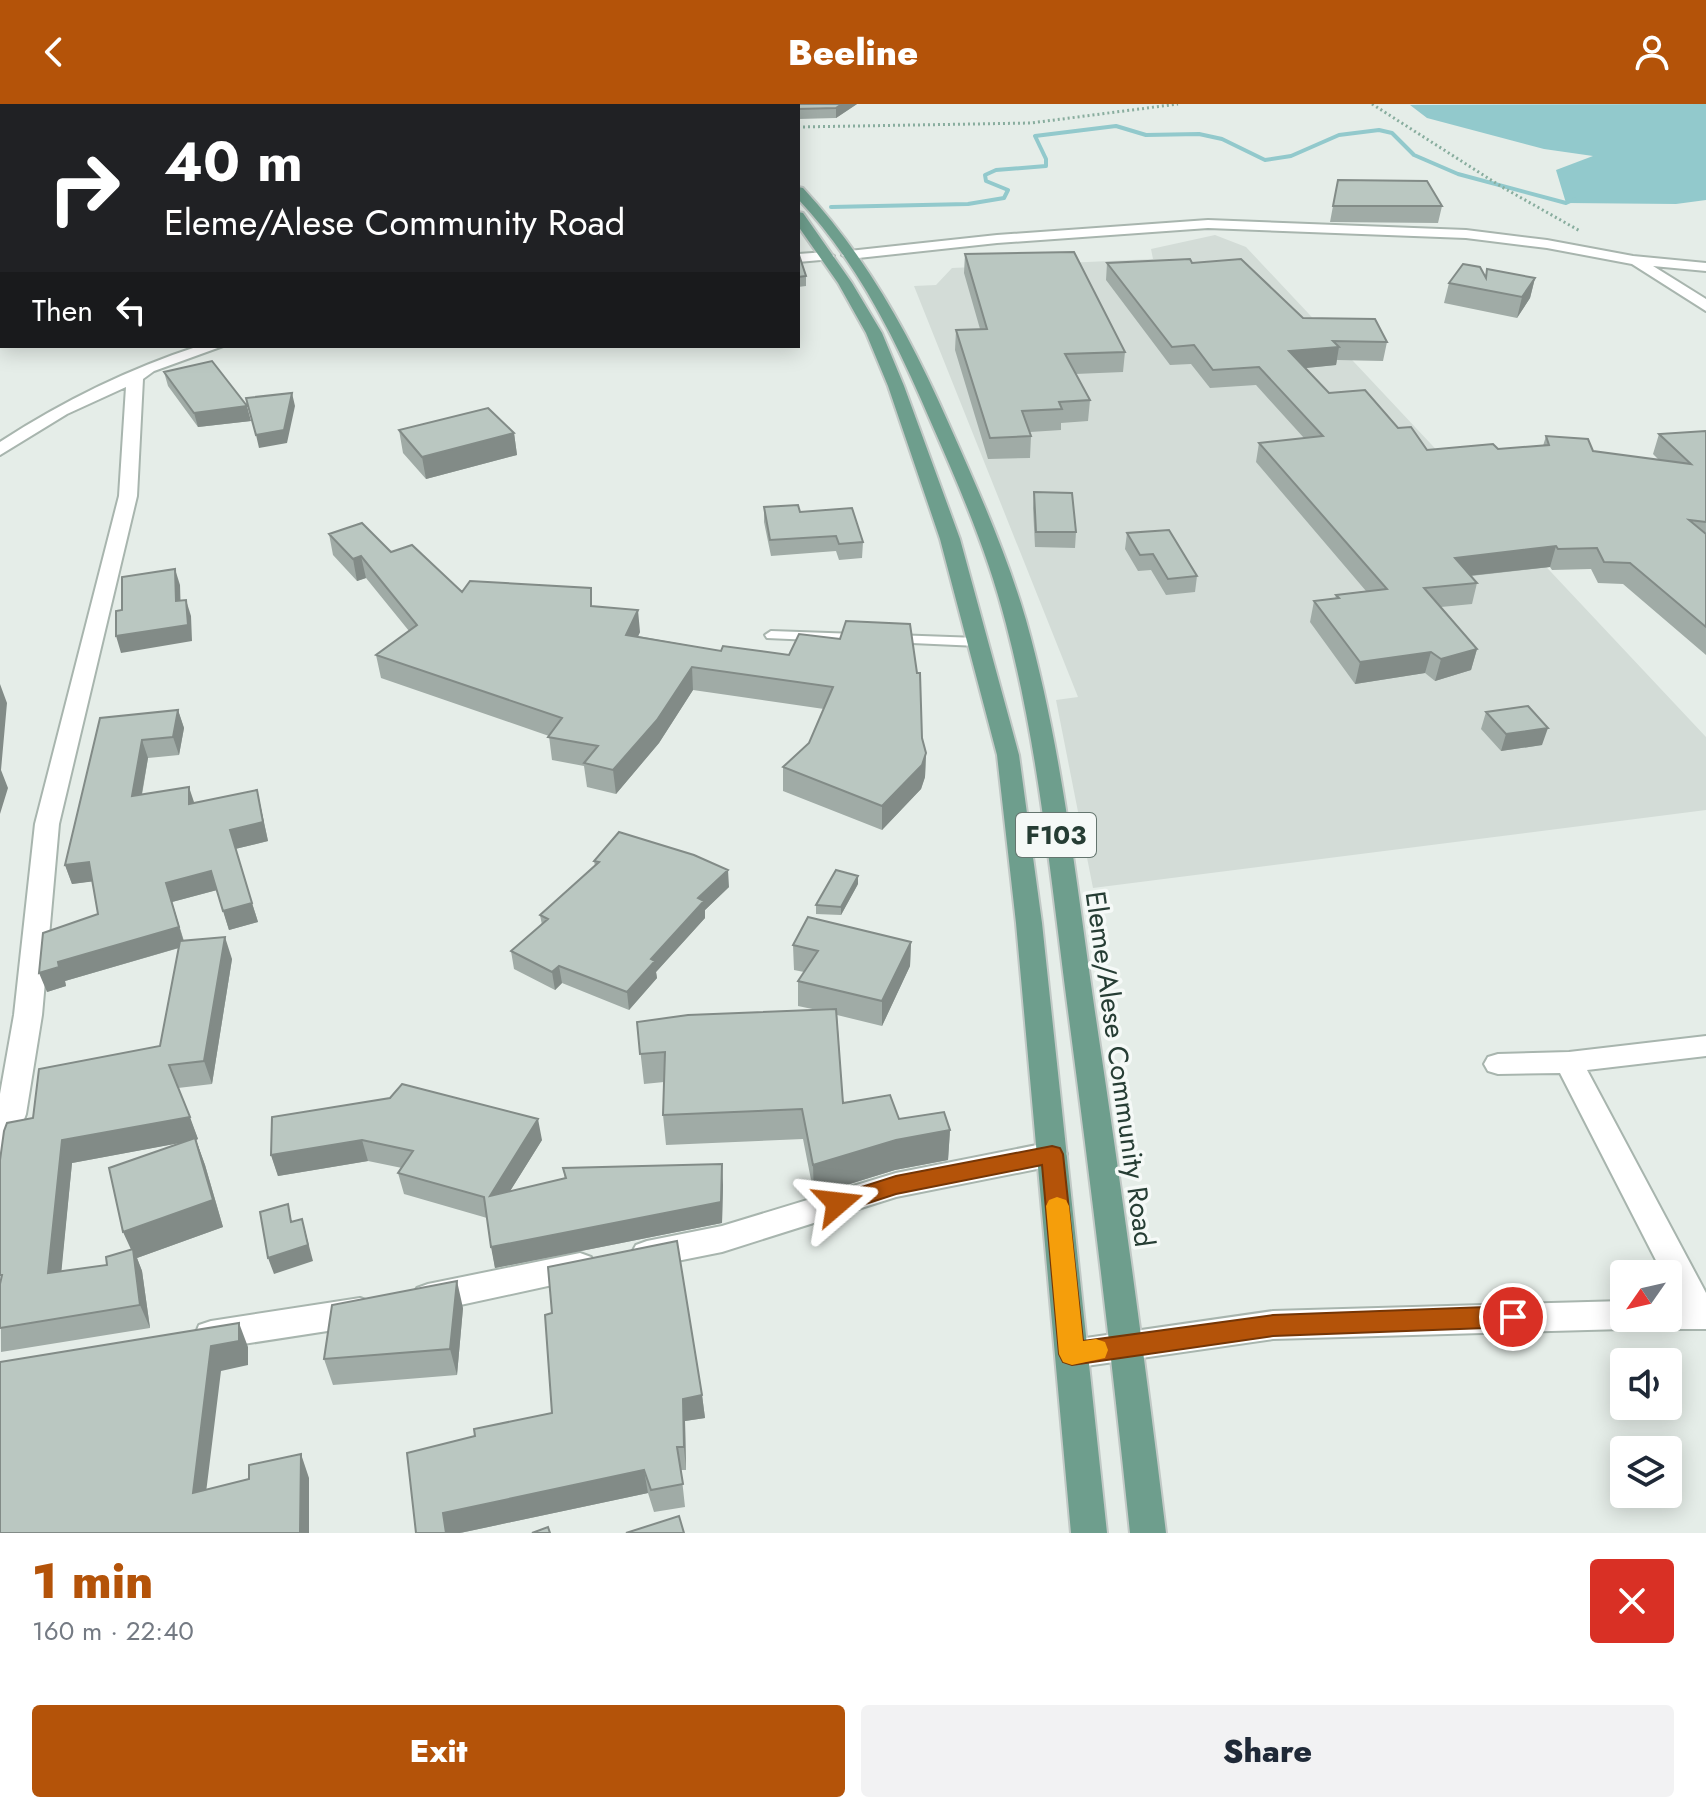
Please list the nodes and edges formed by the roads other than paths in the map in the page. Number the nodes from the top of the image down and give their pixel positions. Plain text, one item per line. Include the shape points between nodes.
1 (800, 194) edge
2 (800, 218) edge
3 (838, 256) junction
4 (800, 258) edge
5 (1633, 260) junction
6 (1706, 267) edge
7 (1706, 306) edge
8 (208, 348) edge
9 (135, 377) junction
10 (0, 450) edge
11 (771, 635) dead end
12 (866, 638) edge
13 (882, 639) edge
14 (978, 642) junction
15 (1706, 1046) edge
16 (1569, 1062) junction
17 (1498, 1064) dead end
18 (0, 1149) edge
19 (1052, 1154) junction
20 (1610, 1315) edge
21 (1682, 1315) edge
22 (1703, 1315) edge
23 (176, 1340) edge
24 (1128, 1345) junction
25 (1072, 1354) junction
26 (1089, 1533) edge
27 (1148, 1533) edge

1 - 3 main road, Eleme/Alese Community Road / F103
2 - 3 main road, Eleme/Alese Community Road / F103
3 - 4 street
3 - 5 street via 1208,224 1466,234
3 - 14 main road, Eleme/Alese Community Road / F103 via 896,386 950,539
3 - 24 main road, Eleme/Alese Community Road / F103 via 877,294 912,357 1015,621 1036,707 1062,868
5 - 6 street
5 - 7 street
8 - 9 street via 160,362
9 - 10 street via 61,410
9 - 18 street via 128,496 56,777 28,1015
11 - 12 lane
13 - 14 lane
14 - 19 main road, Eleme/Alese Community Road / F103 via 1008,755
15 - 16 street
16 - 17 street
16 - 22 street
19 - 23 street via 896,1185 722,1239 381,1308
19 - 25 main road, Eleme/Alese Community Road / F103
20 - 24 street via 1273,1325
21 - 22 street
24 - 25 street
24 - 27 main road, Eleme/Alese Community Road / F103
25 - 26 main road, Eleme/Alese Community Road / F103

